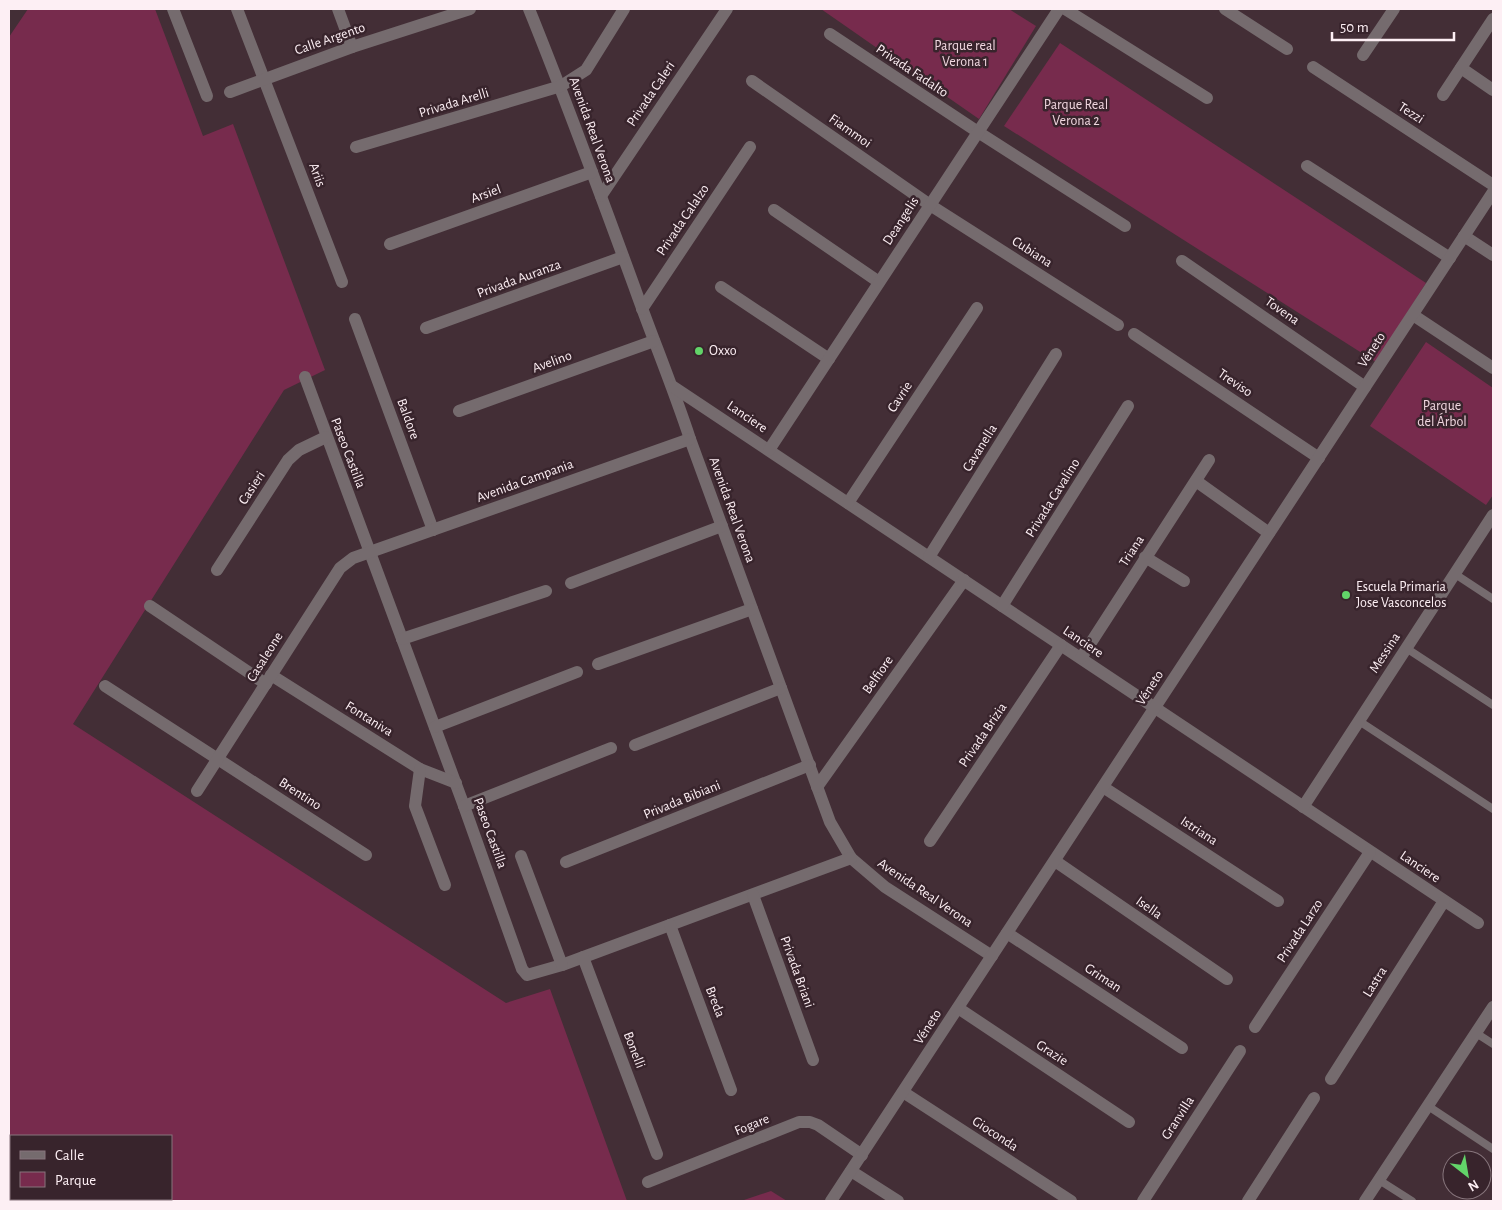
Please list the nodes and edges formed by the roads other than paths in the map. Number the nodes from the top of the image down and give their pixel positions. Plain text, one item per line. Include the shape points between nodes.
1 (173, 9) edge
2 (237, 9) edge
3 (338, 9) edge
4 (470, 9) edge
5 (530, 9) edge
6 (624, 9) edge
7 (727, 9) edge
8 (1059, 9) edge
9 (1065, 9) edge
10 (1225, 9) edge
11 (1394, 9) edge
12 (1493, 19) edge
13 (830, 34) dead end
14 (352, 47) junction
15 (1287, 49) dead end
16 (1363, 55) dead end
17 (1313, 67) dead end
18 (1461, 68) junction
19 (263, 79) junction
20 (752, 81) dead end
21 (561, 86) junction
22 (1493, 90) edge
23 (230, 92) dead end
24 (1442, 95) dead end
25 (207, 96) dead end
26 (1207, 98) dead end
27 (978, 132) junction
28 (750, 147) dead end
29 (356, 148) dead end
30 (1307, 166) dead end
31 (592, 172) junction
32 (1493, 185) edge
33 (1493, 192) edge
34 (601, 196) junction
35 (930, 205) junction
36 (774, 210) dead end
37 (1125, 226) dead end
38 (1464, 236) junction
39 (390, 244) dead end
40 (1493, 255) edge
41 (623, 257) junction
42 (1450, 258) junction
43 (1182, 260) dead end
44 (342, 282) dead end
45 (879, 282) junction
46 (721, 287) dead end
47 (977, 308) dead end
48 (642, 309) junction
49 (1413, 314) junction
50 (355, 319) dead end
51 (1118, 325) dead end
52 (426, 328) dead end
53 (1134, 334) dead end
54 (654, 341) junction
55 (1056, 354) dead end
56 (829, 359) junction
57 (1493, 368) edge
58 (305, 377) dead end
59 (672, 386) junction
60 (1365, 387) junction
61 (1128, 406) dead end
62 (459, 411) dead end
63 (326, 437) junction
64 (690, 439) junction
65 (769, 450) junction
66 (1318, 458) junction
67 (1209, 460) dead end
68 (1196, 481) junction
69 (848, 503) junction
70 (1493, 515) edge
71 (722, 526) junction
72 (433, 530) junction
73 (1270, 533) junction
74 (370, 552) junction
75 (929, 557) junction
76 (1145, 557) junction
77 (217, 570) dead end
78 (1455, 574) junction
79 (964, 580) junction
80 (1184, 582) dead end
81 (572, 583) dead end
82 (546, 590) dead end
83 (1493, 599) edge
84 (150, 606) dead end
85 (1002, 606) junction
86 (752, 609) junction
87 (402, 638) junction
88 (1060, 645) junction
89 (1406, 648) junction
90 (1081, 658) junction
91 (598, 664) dead end
92 (577, 672) dead end
93 (268, 680) junction
94 (106, 686) dead end
95 (782, 688) junction
96 (1493, 705) edge
97 (1155, 708) junction
98 (1359, 722) junction
99 (435, 727) junction
100 (635, 745) dead end
101 (611, 748) dead end
102 (217, 758) junction
103 (810, 766) junction
104 (420, 769) junction
105 (456, 783) junction
106 (818, 786) junction
107 (1103, 787) junction
108 (197, 791) dead end
109 (464, 806) junction
110 (1303, 807) junction
111 (1493, 809) edge
112 (930, 841) dead end
113 (1370, 852) junction
114 (366, 855) dead end
115 (521, 856) dead end
116 (851, 858) junction
117 (1055, 861) junction
118 (566, 862) dead end
119 (445, 886) dead end
120 (752, 895) junction
121 (1278, 900) dead end
122 (1444, 901) junction
123 (1478, 923) dead end
124 (670, 925) junction
125 (1007, 932) junction
126 (992, 956) junction
127 (583, 957) junction
128 (562, 965) junction
129 (1227, 979) dead end
130 (1493, 1006) edge
131 (958, 1008) junction
132 (1255, 1027) dead end
133 (1476, 1033) junction
134 (1493, 1044) edge
135 (1182, 1048) dead end
136 (1240, 1051) dead end
137 (813, 1060) dead end
138 (1331, 1079) dead end
139 (732, 1090) dead end
140 (903, 1092) junction
141 (1314, 1098) dead end
142 (1428, 1106) junction
143 (1129, 1122) dead end
144 (1493, 1149) edge
145 (658, 1154) dead end
146 (862, 1154) junction
147 (851, 1171) junction
148 (1379, 1180) junction
149 (648, 1182) dead end
150 (831, 1201) edge
151 (898, 1201) edge
152 (1071, 1201) edge
153 (1142, 1201) edge
154 (1248, 1201) edge
155 (1365, 1201) edge
156 (1412, 1201) edge

1 - 25 street
2 - 19 street, Ariis
3 - 14 street
4 - 14 street, Calle Argento
5 - 21 street, Avenida Real Verona
6 - 21 street, Privada Arelli via 586,70
7 - 34 street, Privada Caleri
8 - 27 street, Deangelis
9 - 26 street
10 - 15 street
11 - 16 street
12 - 18 street
13 - 27 street, Privada Fadalto
14 - 19 street, Calle Argento
17 - 32 street, Tezzi
18 - 22 street
18 - 24 street
19 - 23 street, Calle Argento
19 - 44 street, Ariis
20 - 35 street, Fiammoi
21 - 29 street, Privada Arelli
21 - 31 street, Avenida Real Verona
27 - 35 street, Deangelis
27 - 37 street, Privada Fadalto
28 - 48 street, Privada Calalzo
30 - 42 street
31 - 34 street, Avenida Real Verona
31 - 39 street, Arsiel
33 - 38 street, Véneto
34 - 41 street, Avenida Real Verona
35 - 45 street, Deangelis
35 - 51 street, Cubiana
36 - 45 street
38 - 40 street
38 - 42 street, Véneto
41 - 48 street, Avenida Real Verona
41 - 52 street, Privada Auranza
42 - 49 street, Véneto
43 - 60 street, Tovena
45 - 56 street, Deangelis
46 - 56 street
47 - 69 street, Cavrie
48 - 54 street, Avenida Real Verona
49 - 57 street
49 - 60 street, Véneto
50 - 72 street, Baldore
53 - 66 street, Treviso
54 - 59 street, Avenida Real Verona
54 - 62 street, Avelino
55 - 75 street, Cavanella
56 - 65 street, Deangelis
58 - 63 street, Paseo Castilla
59 - 64 street, Avenida Real Verona
59 - 65 street, Lanciere
60 - 66 street, Véneto
61 - 85 street, Privada Cavalino
63 - 74 street, Paseo Castilla
63 - 77 street, Casieri via 299,450 288,460
64 - 71 street, Avenida Real Verona
64 - 72 street, Avenida Campania
65 - 69 street, Lanciere
66 - 73 street, Véneto
67 - 68 street, Triana
68 - 73 street
68 - 76 street, Triana
69 - 75 street, Lanciere
70 - 78 street, Messina
71 - 81 street
71 - 86 street, Avenida Real Verona
72 - 74 street, Avenida Campania
73 - 97 street, Véneto
74 - 87 street, Paseo Castilla
74 - 93 street, Casaleone via 353,558 340,568
75 - 79 street, Lanciere
76 - 80 street
76 - 90 street, Triana
78 - 83 lane
78 - 89 street, Messina
79 - 85 street, Lanciere
79 - 106 street, Belfiore
82 - 87 street
84 - 93 street, Fontaniva
85 - 88 street, Lanciere
86 - 91 street
86 - 95 street, Avenida Real Verona
87 - 99 street, Paseo Castilla
88 - 90 street, Lanciere
88 - 112 street, Privada Brizia
89 - 96 lane
89 - 98 street, Messina
90 - 97 street, Lanciere
92 - 99 street
93 - 102 street, Casaleone
93 - 104 street, Fontaniva
94 - 102 street, Brentino
95 - 100 street
95 - 103 street, Avenida Real Verona
97 - 107 street, Véneto
97 - 110 street, Lanciere
98 - 110 street, Messina
98 - 111 lane
99 - 105 street, Paseo Castilla
101 - 109 street
102 - 108 street, Casaleone
102 - 114 street, Brentino
103 - 106 street, Avenida Real Verona
103 - 118 street, Privada Bibiani
104 - 105 street, Fontaniva
104 - 119 street via 415,806
105 - 109 street, Paseo Castilla
106 - 116 street, Avenida Real Verona via 830,822
107 - 117 street, Véneto
107 - 121 street, Istriana
109 - 128 street, Paseo Castilla via 522,969 527,975
110 - 113 street, Lanciere
113 - 122 street, Lanciere
113 - 132 street, Privada Larzo
115 - 128 street
116 - 120 street, Paseo Castilla
116 - 126 street, Avenida Real Verona via 885,887
117 - 125 street, Véneto
117 - 129 street, Isella
120 - 124 street, Paseo Castilla
120 - 137 street, Privada Briani
122 - 123 street, Lanciere
122 - 138 street, Lastra
124 - 127 street, Paseo Castilla
124 - 139 street, Breda
125 - 126 street, Véneto
125 - 135 street, Griman
126 - 131 street, Véneto
127 - 128 street, Paseo Castilla
127 - 145 street, Bonelli
130 - 133 street
131 - 140 street, Véneto
131 - 143 street, Grazie
133 - 134 lane
133 - 142 street
136 - 153 street, Granvilla
140 - 146 street, Véneto
140 - 152 street, Gioconda
141 - 154 street
142 - 144 lane
142 - 148 street
146 - 147 street, Véneto
146 - 149 street, Fogare via 818,1125 800,1122
147 - 150 street, Véneto
147 - 151 street
148 - 155 street
148 - 156 lane

